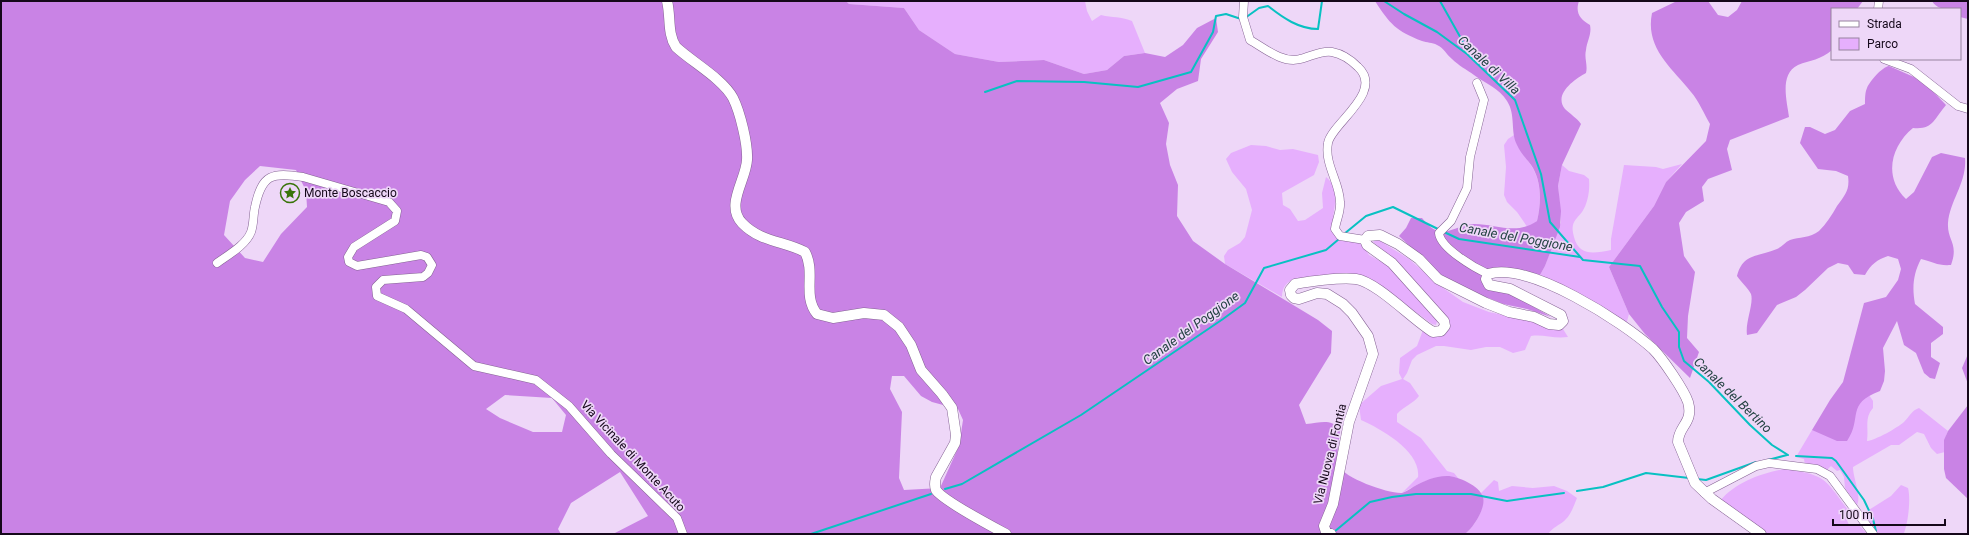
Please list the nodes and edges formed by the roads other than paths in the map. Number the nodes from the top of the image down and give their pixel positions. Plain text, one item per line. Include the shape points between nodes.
1 (667, 1) edge
2 (1244, 1) edge
3 (1887, 60) edge
4 (1477, 83) dead end
5 (1968, 109) edge
6 (1365, 240) junction
7 (217, 263) dead end
8 (1488, 274) junction
9 (1704, 492) junction
10 (683, 534) edge
11 (1006, 534) edge
12 (1331, 534) edge
13 (1761, 534) edge
14 (1873, 534) edge

1 - 11 street via 670,31 676,47 723,84 735,104 747,153 746,169 735,202 741,222 760,236 805,252 810,267 811,306 817,314 832,318 864,314 884,315 899,327 911,345 921,370 952,408 955,443 936,477 937,490 970,514
2 - 6 street via 1243,17 1250,40 1274,55 1298,60 1332,52 1347,57 1365,75 1366,80 1359,102 1330,137 1328,152 1340,202 1336,229 1340,236
3 - 5 street via 1911,68 1958,106
4 - 8 street via 1484,100 1470,157 1467,188 1451,221 1439,233 1443,241 1457,254
6 - 8 street via 1375,234 1398,244 1419,259 1438,279 1486,303 1555,326 1563,321 1561,315 1523,294 1488,285
6 - 12 street, Via Nuova di Fontia via 1367,245 1404,276 1444,321 1445,326 1441,331 1433,332 1372,286 1357,279 1294,284 1290,290 1294,298 1299,299 1316,293 1327,294 1343,304 1368,336 1373,354 1349,422 1334,504 1324,526 1326,532
7 - 10 street, Via Vicinale di Monte Acuto via 246,241 251,232 255,207 265,181 270,176 304,177 389,202 397,211 395,221 354,247 348,257 349,262 357,266 420,255 427,257 432,265 423,277 382,280 376,287 377,296 406,308 474,366 536,380 564,401 636,479 677,518
8 - 9 street via 1494,272 1522,276 1548,284 1602,312 1653,350 1685,394 1688,421 1678,436 1678,442 1695,483
9 - 13 street
9 - 14 street via 1756,466 1769,463 1817,470 1830,476

